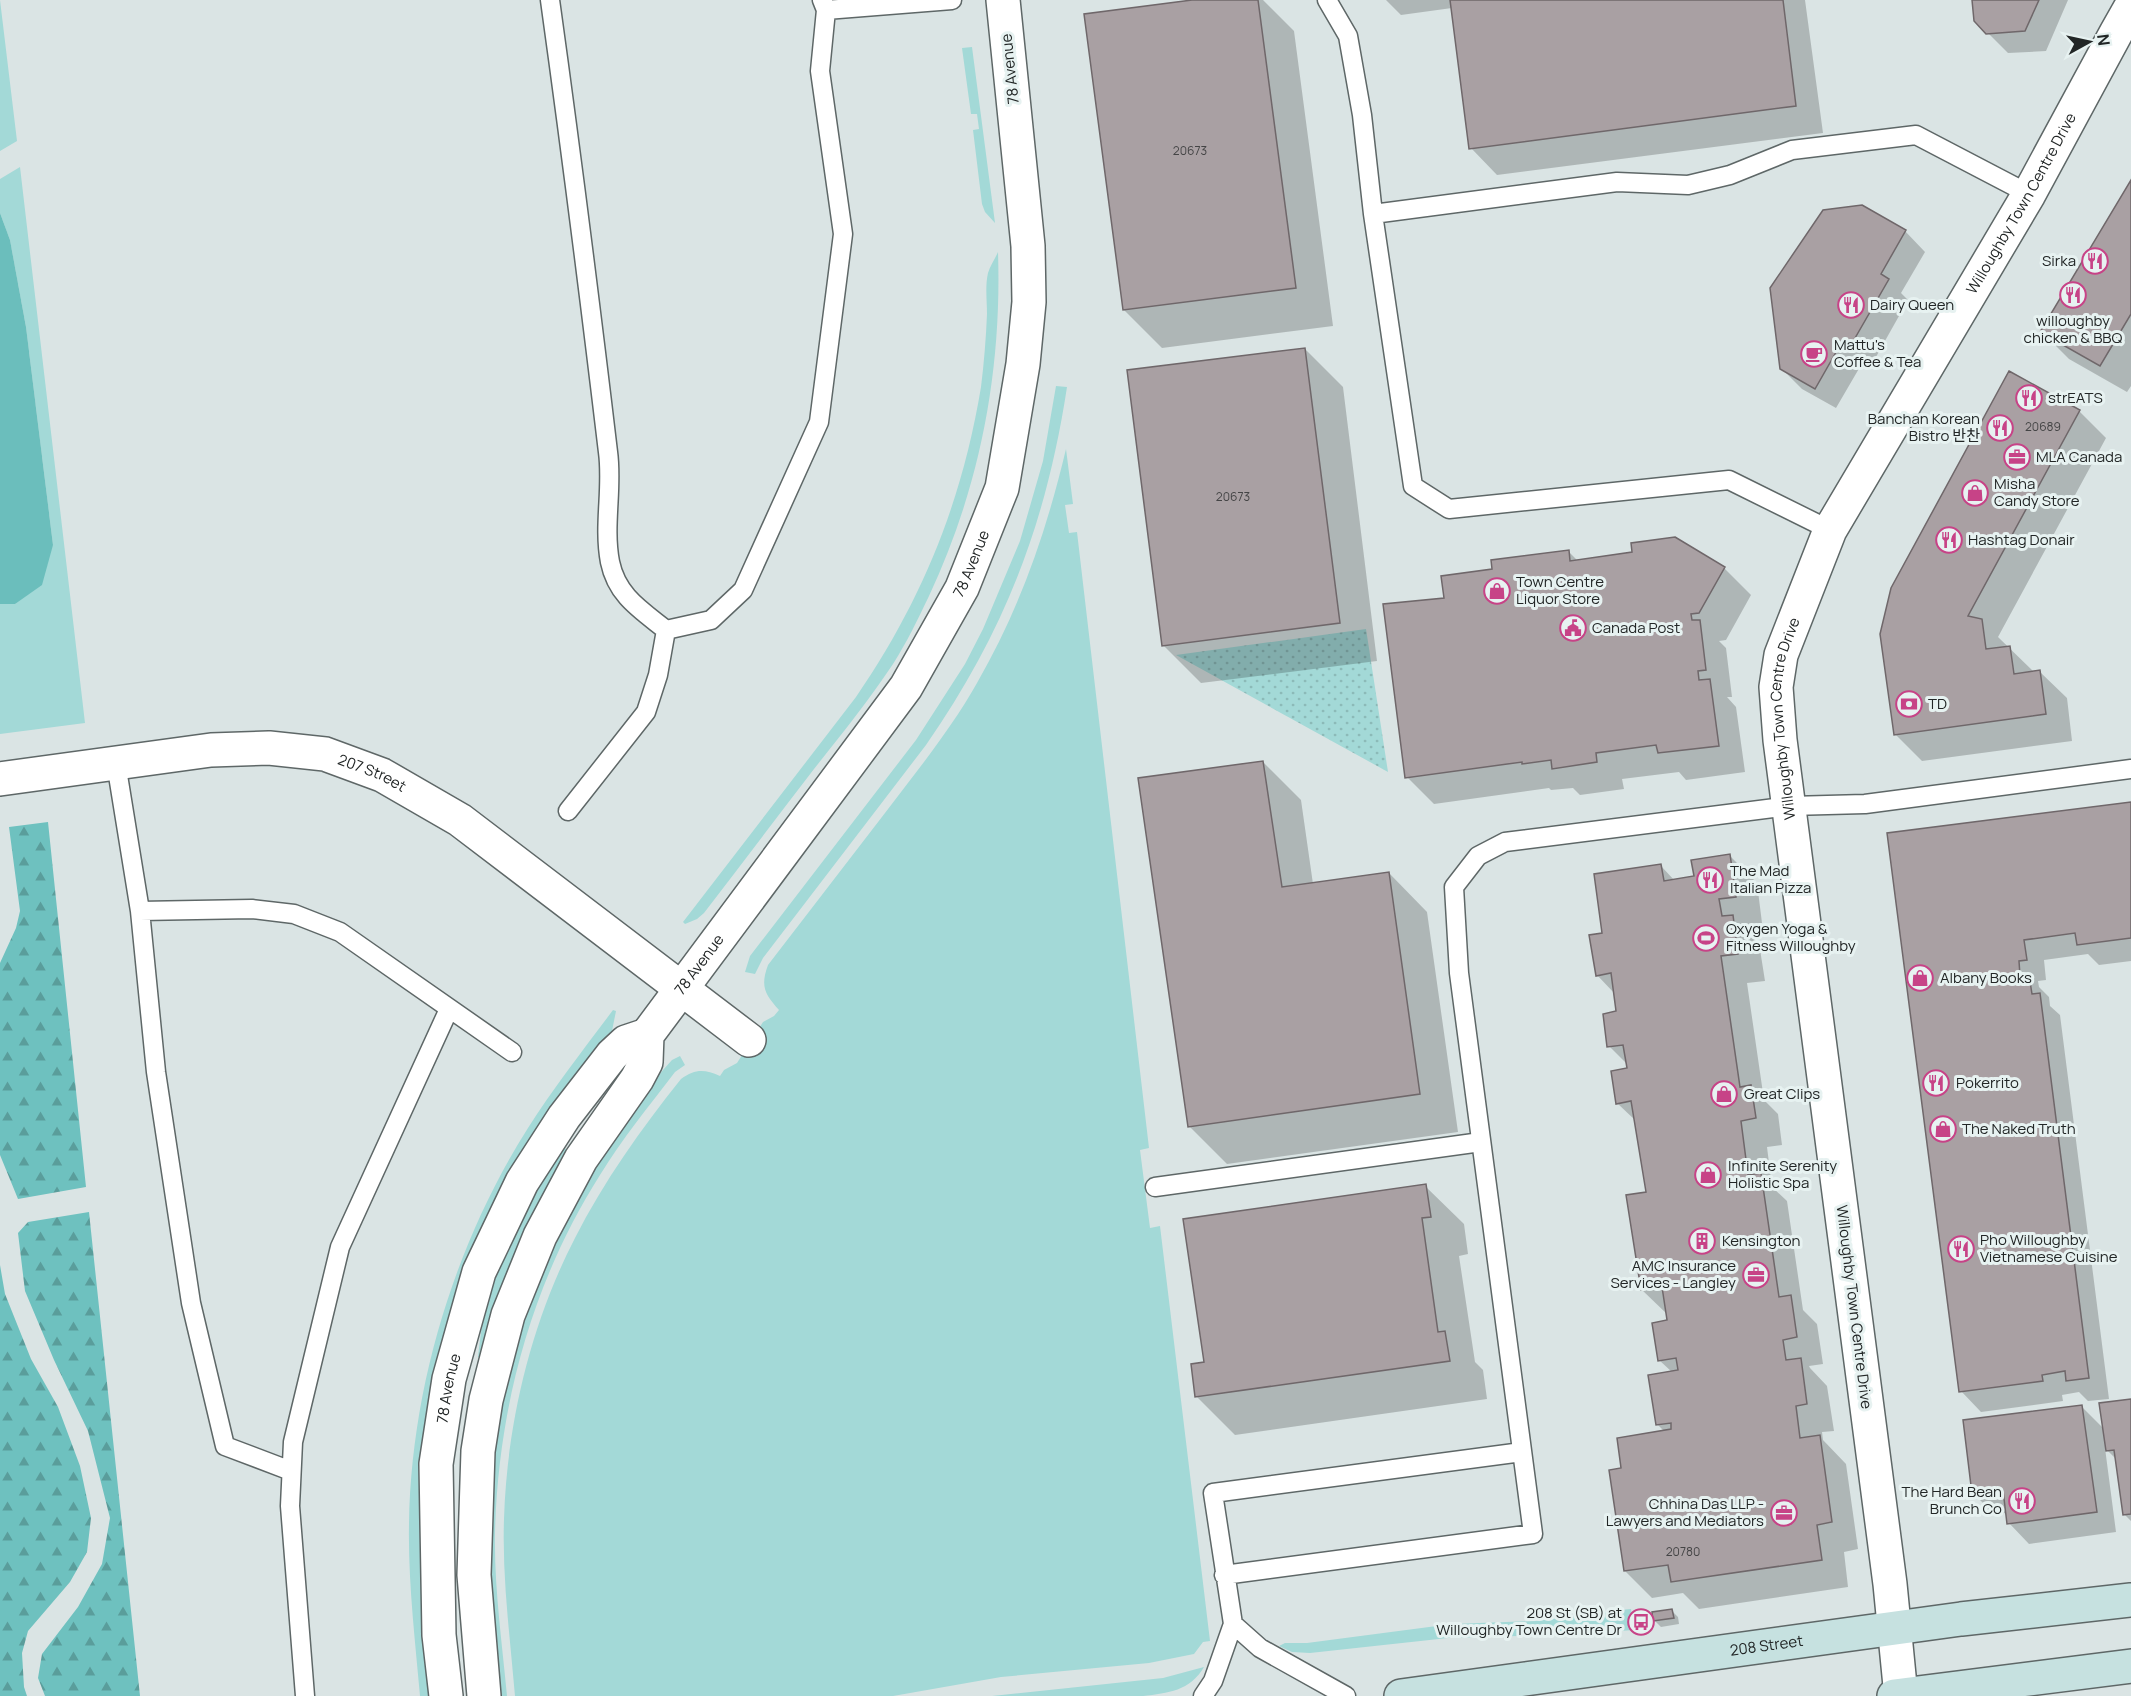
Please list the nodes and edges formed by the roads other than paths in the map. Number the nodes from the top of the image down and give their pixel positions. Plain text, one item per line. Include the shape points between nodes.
1 (550, 0) edge
2 (952, 0) edge
3 (1003, 0) edge
4 (1327, 0) edge
5 (824, 5) edge
6 (2130, 8) edge
7 (2029, 194) junction
8 (1372, 214) junction
9 (1830, 530) junction
10 (666, 630) junction
11 (116, 764) junction
12 (2131, 769) edge
13 (0, 779) edge
14 (1790, 806) junction
15 (568, 811) dead end
16 (140, 911) junction
17 (681, 989) junction
18 (448, 1009) junction
19 (647, 1035) junction
20 (748, 1040) dead end
21 (512, 1052) dead end
22 (1481, 1142) junction
23 (1155, 1187) dead end
24 (1522, 1452) junction
25 (291, 1471) junction
26 (1224, 1575) junction
27 (2131, 1600) edge
28 (1233, 1624) junction
29 (1894, 1628) junction
30 (2131, 1666) edge
31 (305, 1696) edge
32 (446, 1696) edge
33 (484, 1696) edge
34 (1203, 1696) edge
35 (1346, 1696) edge
36 (1401, 1696) edge
37 (1899, 1696) edge

1 - 10 lane via 609,460 610,563 624,597
2 - 5 lane
3 - 17 street, 78 Avenue via 1028,246 1029,302 1002,488 962,588 906,687
4 - 8 lane via 1348,36 1362,116
5 - 10 lane via 820,71 843,234 819,422 743,590 711,620
6 - 7 street, Willoughby Town Centre Drive
7 - 8 lane via 1917,135 1792,150 1730,176 1688,185 1617,182
7 - 9 street, Willoughby Town Centre Drive
8 - 9 lane via 1413,486 1449,509 1729,480
9 - 14 street, Willoughby Town Centre Drive via 1781,655 1776,687
10 - 15 lane via 646,712
11 - 13 street, 207 Street
11 - 16 lane
11 - 17 street, 207 Street via 211,750 269,748 325,754 382,775 460,820
12 - 14 lane via 1865,804
14 - 22 lane via 1505,842 1478,856 1454,887 1459,973
14 - 29 street, Willoughby Town Centre Drive
16 - 18 lane via 252,909 294,914 340,932
16 - 25 lane via 156,1072 191,1303 225,1446
17 - 19 street, 78 Avenue
17 - 20 street, 207 Street
18 - 21 lane
18 - 25 lane via 340,1247 293,1442
19 - 32 street, 78 Avenue via 626,1042 612,1054 564,1117 522,1182 479,1272 450,1378 436,1464 439,1635
19 - 33 street via 646,1062 637,1079 581,1159 540,1236 508,1316 486,1400 478,1451 474,1552
22 - 23 lane
22 - 24 lane
24 - 26 lane via 1533,1534
24 - 26 lane via 1212,1493
25 - 31 lane via 290,1506
26 - 28 lane
27 - 29 main road, 208 Street
28 - 34 lane via 1213,1681
28 - 35 lane via 1260,1648
29 - 36 main road, 208 Street
29 - 37 street, Willoughby Town Centre Drive
30 - 37 main road

